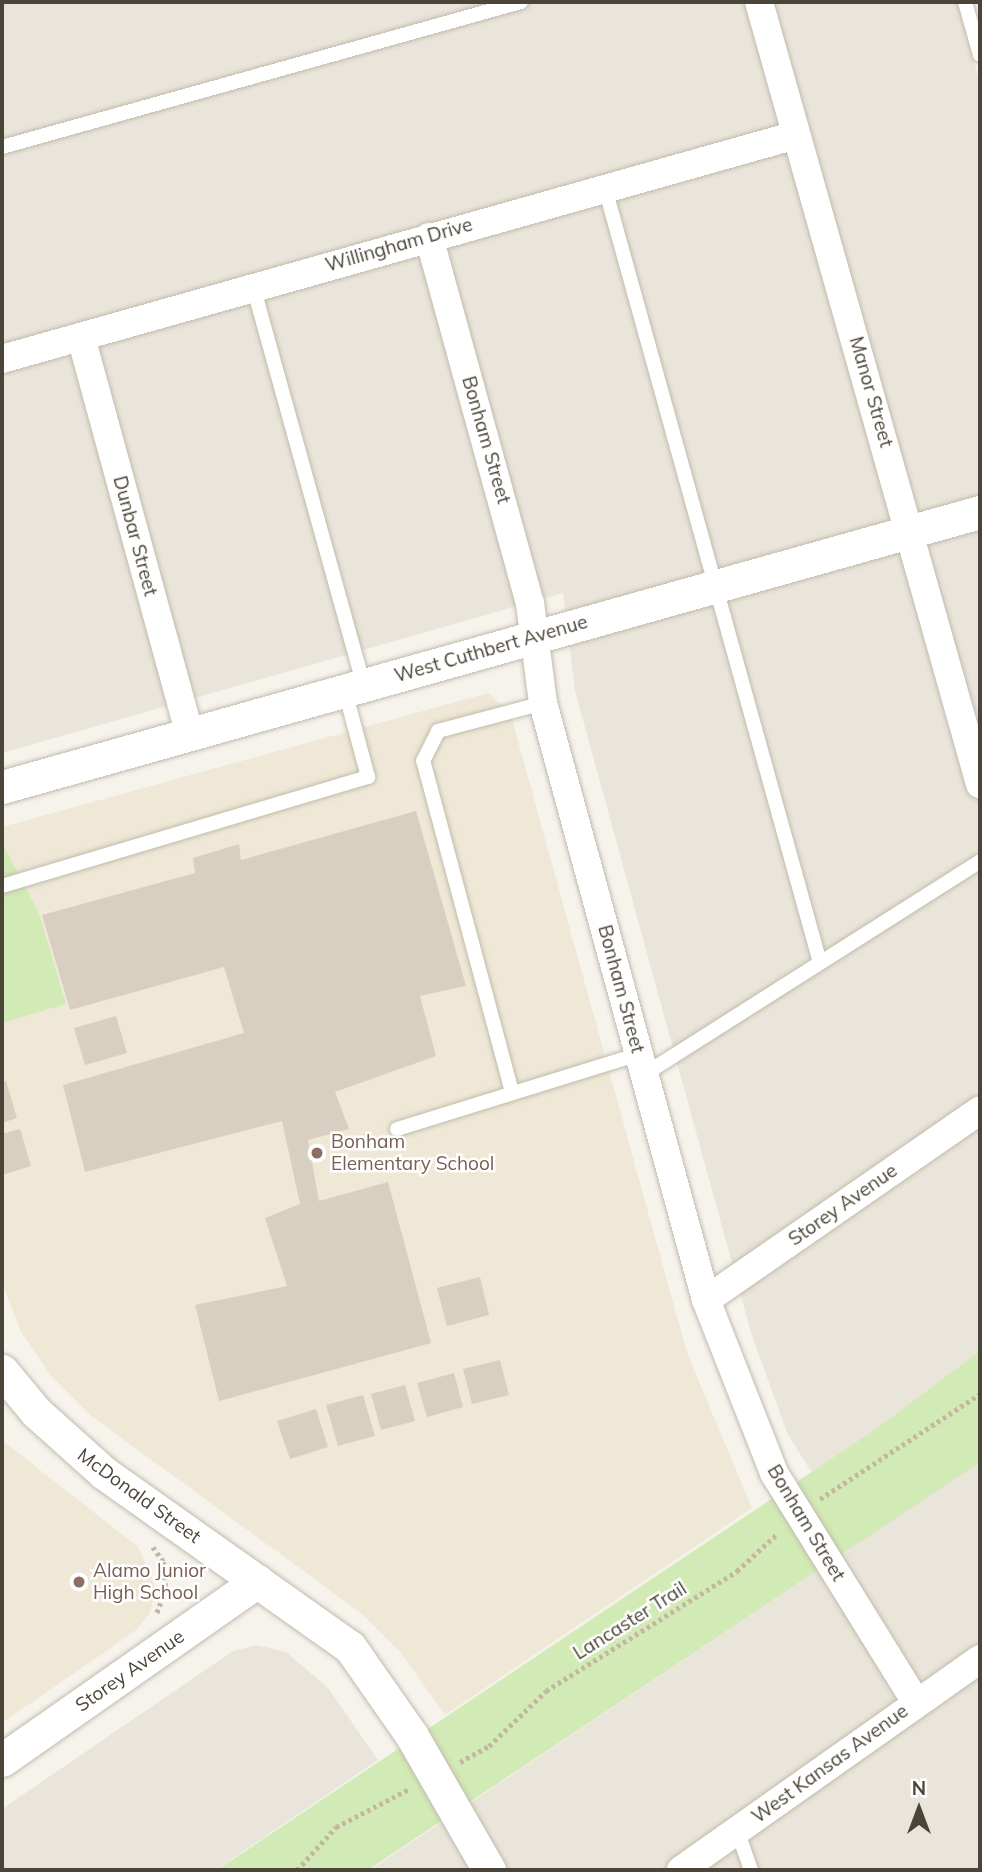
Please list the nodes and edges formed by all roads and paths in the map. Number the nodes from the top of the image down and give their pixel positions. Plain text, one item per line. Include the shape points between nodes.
1 (521, 2) edge
2 (758, 2) edge
3 (965, 2) edge
4 (980, 55) edge
5 (796, 135) junction
6 (2, 147) edge
7 (605, 188) junction
8 (429, 237) junction
9 (253, 286) junction
10 (81, 337) junction
11 (2, 359) edge
12 (980, 512) edge
13 (911, 532) junction
14 (718, 586) junction
15 (532, 637) junction
16 (354, 688) junction
17 (543, 703) junction
18 (190, 735) junction
19 (4, 780) edge
20 (980, 784) edge
21 (980, 861) edge
22 (2, 887) edge
23 (820, 963) junction
24 (642, 1064) junction
25 (512, 1092) junction
26 (980, 1110) edge
27 (397, 1129) dead end
28 (706, 1300) junction
29 (2, 1371) edge
30 (980, 1394) edge
31 (799, 1514) junction
32 (142, 1535) dead end
33 (258, 1581) junction
34 (151, 1627) dead end
35 (980, 1659) edge
36 (916, 1702) junction
37 (2, 1760) edge
38 (435, 1776) junction
39 (737, 1830) junction
40 (297, 1870) edge
41 (489, 1870) edge
42 (681, 1870) edge
43 (751, 1870) edge

1 - 6 lane
2 - 5 street, Manor Street
3 - 4 lane
5 - 7 street, Willingham Drive
5 - 13 street, Manor Street
7 - 8 street, Willingham Drive
7 - 14 lane
8 - 9 street, Willingham Drive
8 - 15 street, Bonham Street via 516,548
9 - 10 street, Willingham Drive
9 - 16 lane
10 - 11 street, Willingham Drive
10 - 18 street, Dunbar Street
12 - 13 street, West Cuthbert Avenue
13 - 14 street, West Cuthbert Avenue
13 - 20 street, Manor Street
14 - 15 street, West Cuthbert Avenue
14 - 23 lane
15 - 16 street, West Cuthbert Avenue
15 - 17 street, Bonham Street
16 - 18 street, West Cuthbert Avenue
16 - 22 lane via 368,777
17 - 24 street, Bonham Street
17 - 25 lane via 438,731 423,761
18 - 19 street, West Cuthbert Avenue
21 - 23 lane
23 - 24 lane
24 - 25 lane
24 - 28 street, Bonham Street
25 - 27 lane
26 - 28 street, Storey Avenue
28 - 31 street, Bonham Street via 760,1445
29 - 33 street, McDonald Street via 66,1442
30 - 31 path, Lancaster Trail
31 - 36 street, Bonham Street
31 - 38 path, Lancaster Trail via 737,1572 546,1691 489,1746
32 - 34 path via 164,1562 166,1590
33 - 37 street, Storey Avenue
33 - 38 street, McDonald Street via 350,1647
35 - 36 street, West Kansas Avenue
36 - 39 street, West Kansas Avenue
38 - 40 path, Lancaster Trail via 336,1827
38 - 41 street, McDonald Street
39 - 42 street, West Kansas Avenue
39 - 43 lane

